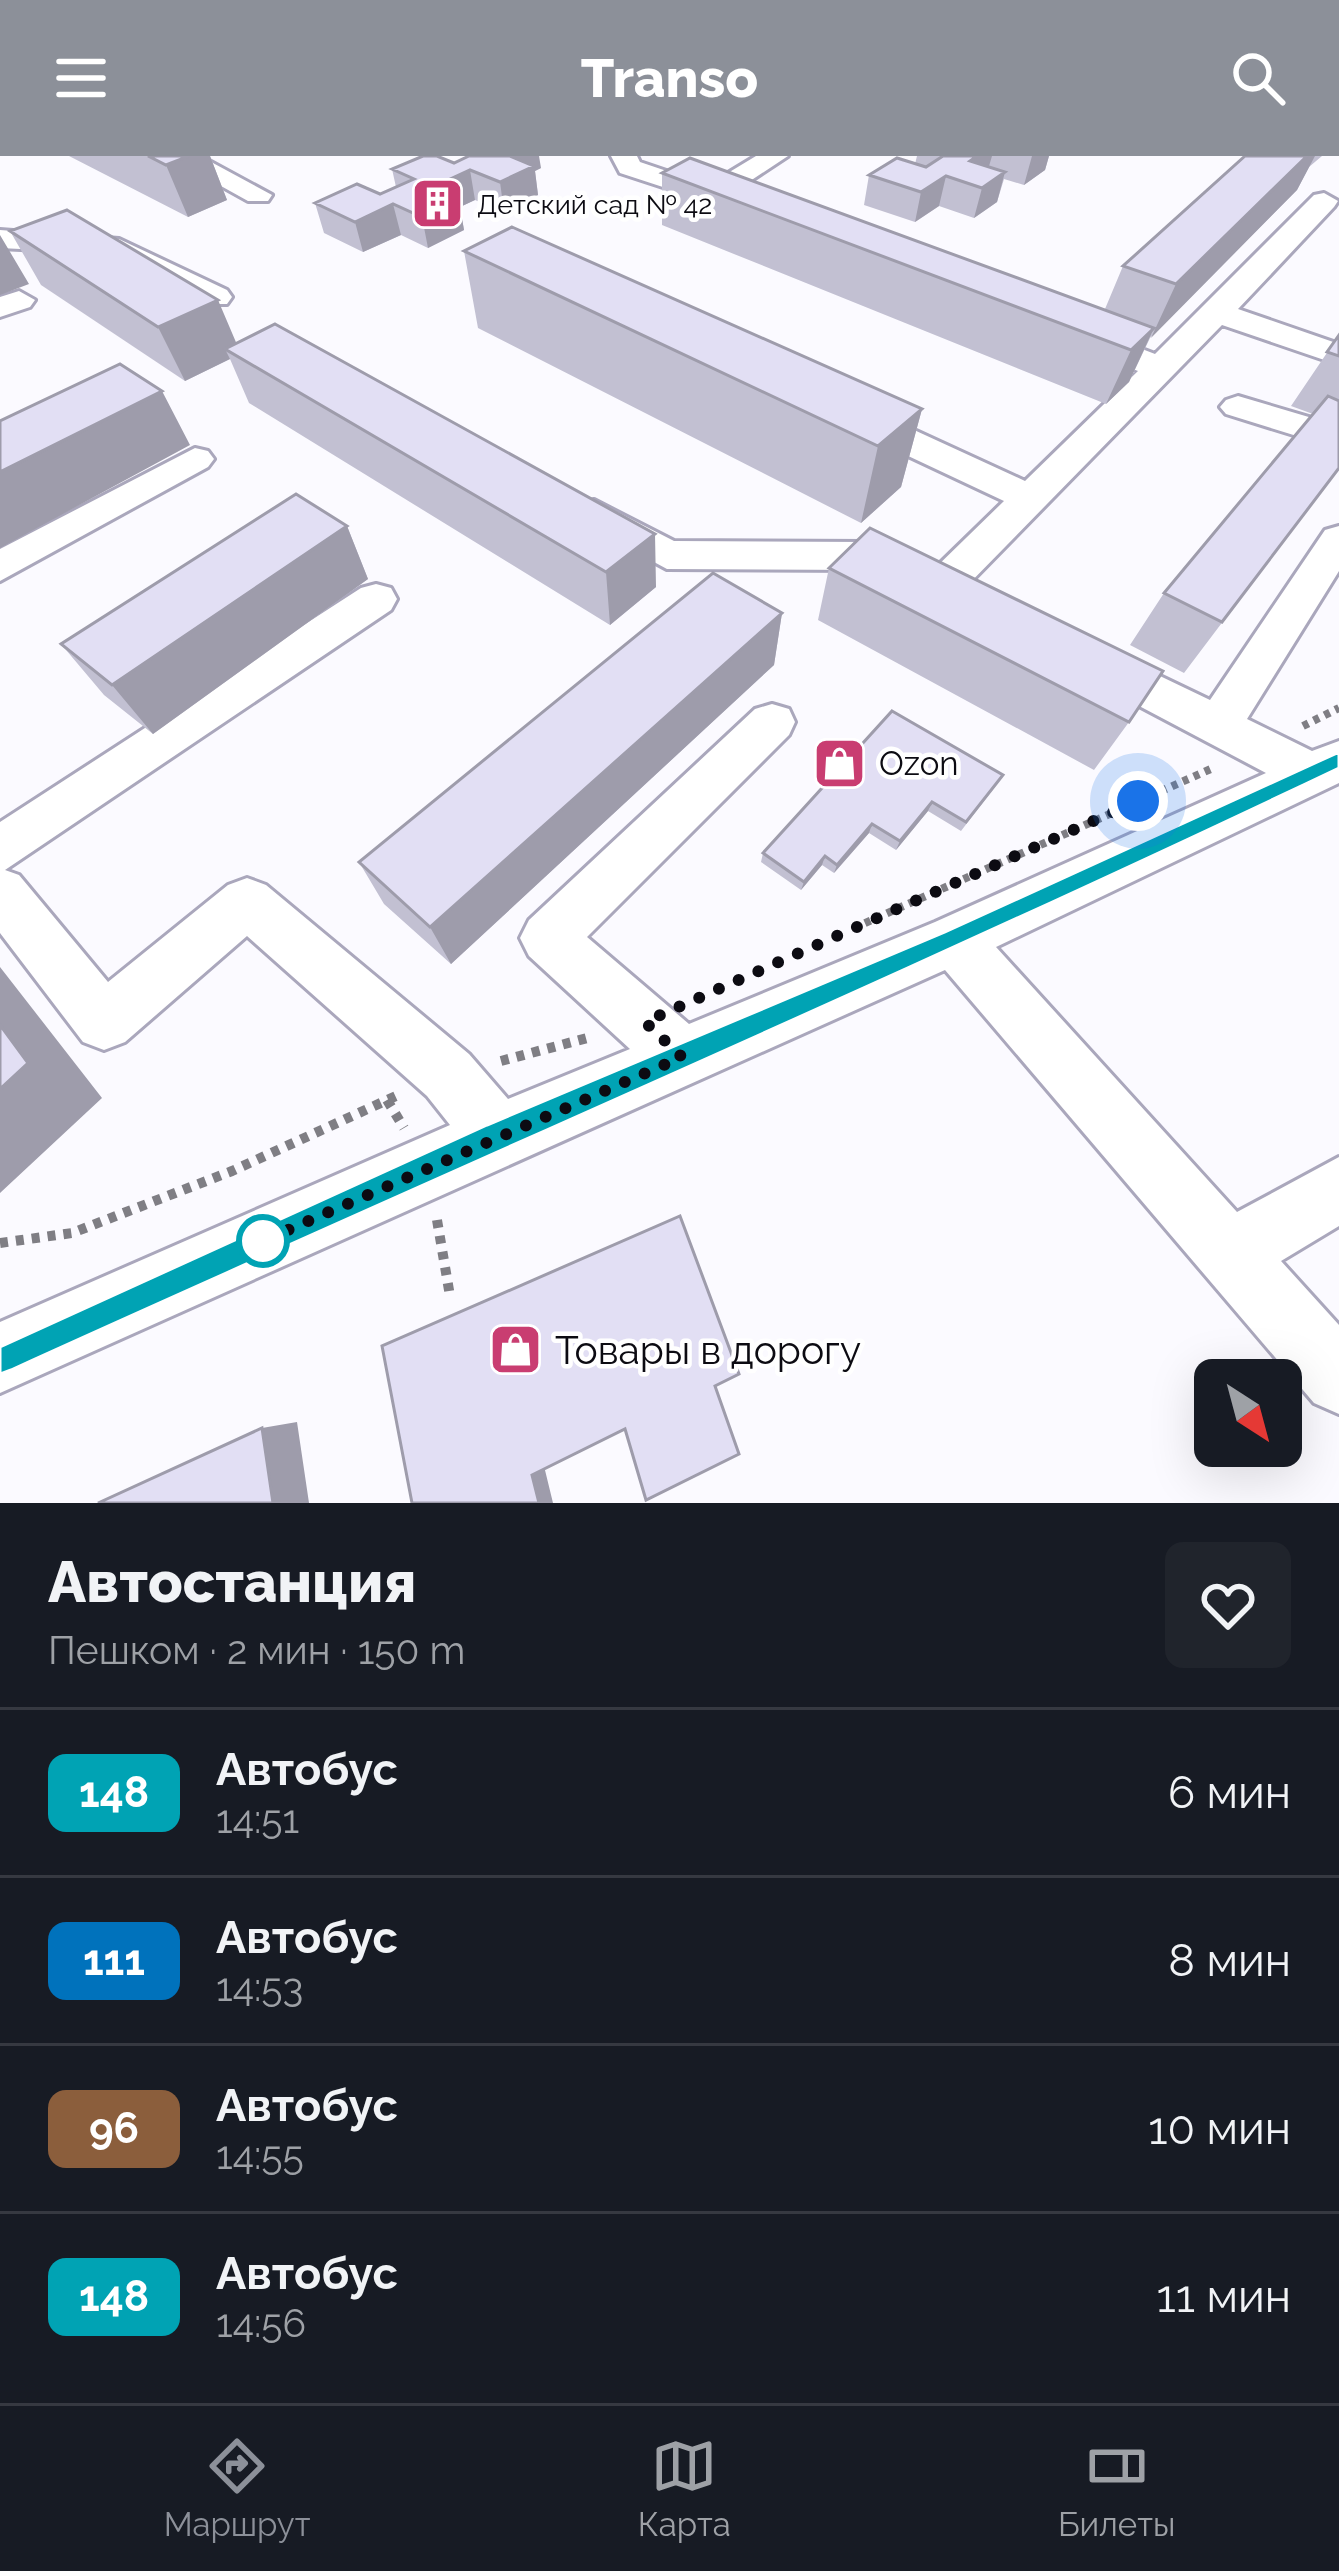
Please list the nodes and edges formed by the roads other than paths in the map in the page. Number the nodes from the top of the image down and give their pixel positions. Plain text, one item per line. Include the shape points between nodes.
1 (180, 156) edge
2 (624, 156) edge
3 (776, 156) edge
4 (711, 194) junction
5 (258, 195) dead end
6 (1324, 201) dead end
7 (755, 211) edge
8 (0, 239) edge
9 (216, 297) edge
10 (1217, 312) junction
11 (1054, 327) edge
12 (1339, 355) edge
13 (1161, 368) junction
14 (816, 400) edge
15 (1238, 407) dead end
16 (1339, 438) edge
17 (195, 459) dead end
18 (568, 498) edge
19 (1030, 498) junction
20 (1339, 539) edge
21 (0, 567) edge
22 (944, 584) junction
23 (376, 598) dead end
24 (986, 606) edge
25 (1049, 638) edge
26 (772, 722) dead end
27 (1237, 736) junction
28 (1326, 768) edge
29 (0, 850) edge
30 (0, 892) edge
31 (954, 940) junction
32 (663, 1040) junction
33 (497, 1135) junction
34 (1339, 1189) edge
35 (1230, 1254) junction
36 (0, 1358) edge
37 (1339, 1378) edge

1 - 5 street
2 - 4 street via 628,167
3 - 4 street
4 - 7 street
6 - 10 street
8 - 9 street via 109,244
10 - 12 street
10 - 13 street
11 - 13 street
13 - 19 street
14 - 19 street
15 - 16 street
17 - 21 street
18 - 22 street via 668,554 866,556
19 - 22 street
20 - 27 street
22 - 24 street
23 - 29 street
25 - 27 street
26 - 32 street via 548,938
27 - 28 street
28 - 31 street
30 - 33 street via 104,1022 247,902 448,1075
31 - 32 street
31 - 35 street
32 - 33 street
33 - 36 street
34 - 35 street
35 - 37 street

